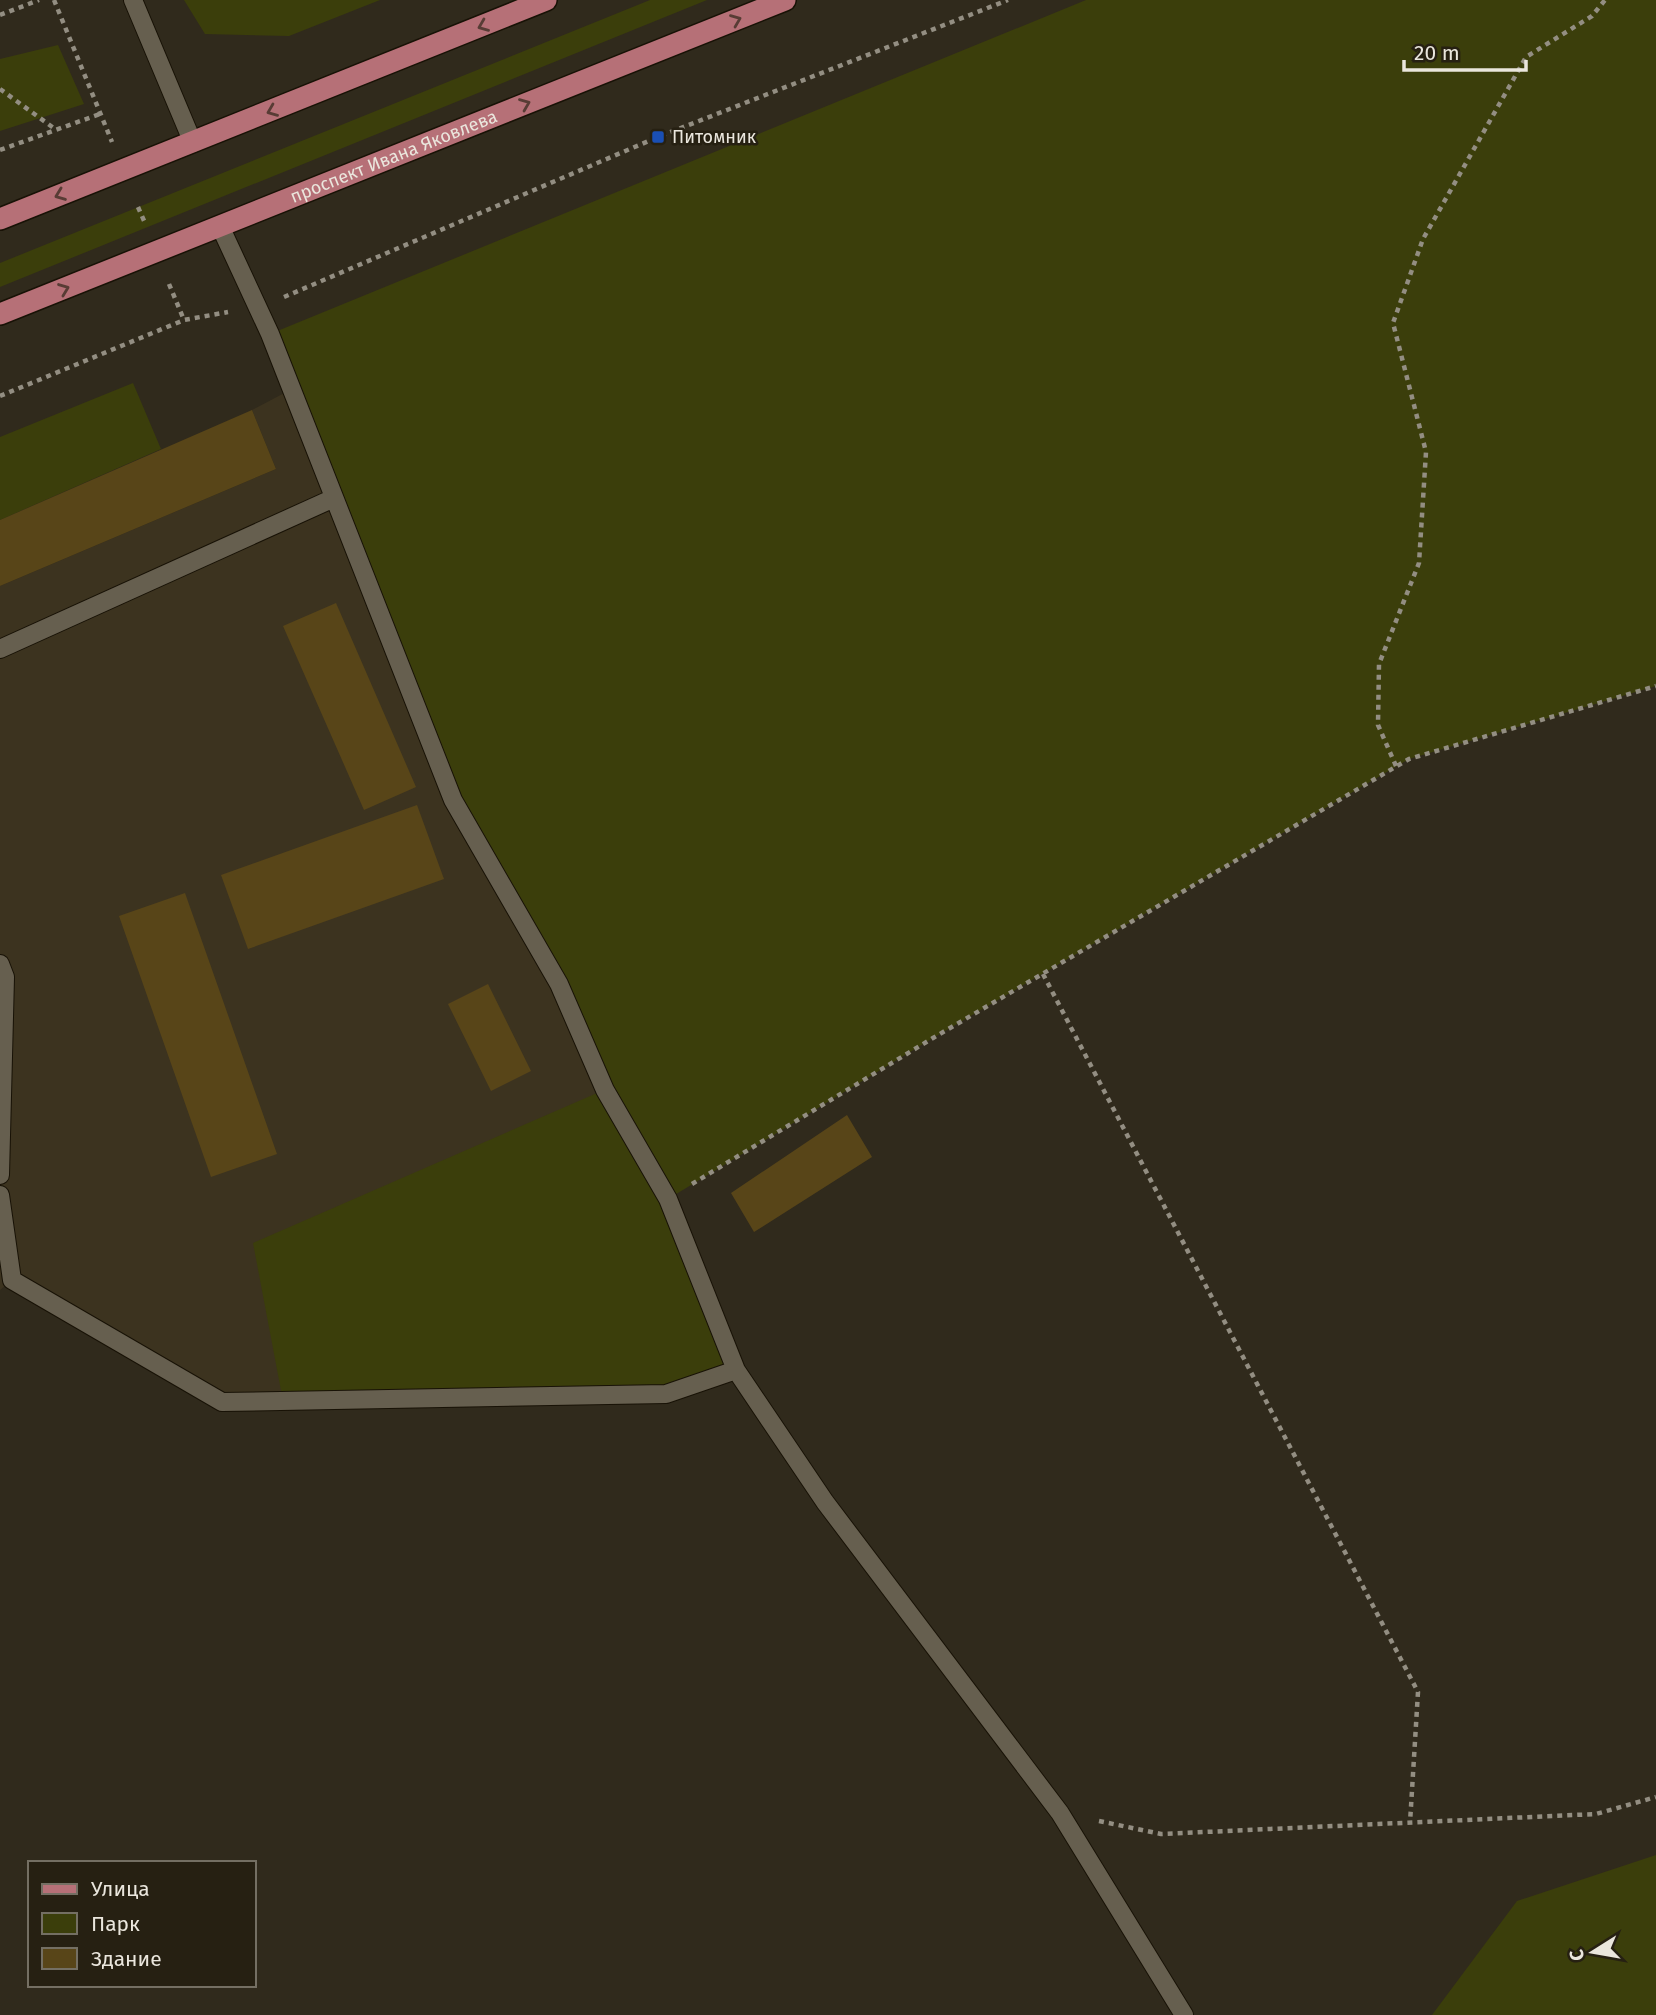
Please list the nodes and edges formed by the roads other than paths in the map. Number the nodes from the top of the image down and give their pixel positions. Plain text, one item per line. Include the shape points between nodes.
1 (133, 0) edge
2 (546, 0) edge
3 (785, 0) edge
4 (194, 143) junction
5 (0, 219) edge
6 (220, 226) junction
7 (0, 314) edge
8 (334, 498) junction
9 (0, 649) edge
10 (0, 964) edge
11 (0, 1175) edge
12 (0, 1195) edge
13 (736, 1370) junction
14 (1184, 2015) edge

1 - 4 lane
2 -> 4 main road
6 -> 3 main road, проспект Ивана Яковлева
4 -> 5 main road
7 -> 6 main road, проспект Ивана Яковлева
6 - 8 lane via 259,307
8 - 9 lane
8 - 13 lane via 453,800 559,984 605,1090 668,1199
10 - 11 lane via 5,978
12 - 13 lane via 12,1280 222,1402 666,1394
13 - 14 lane via 825,1502 1060,1813

